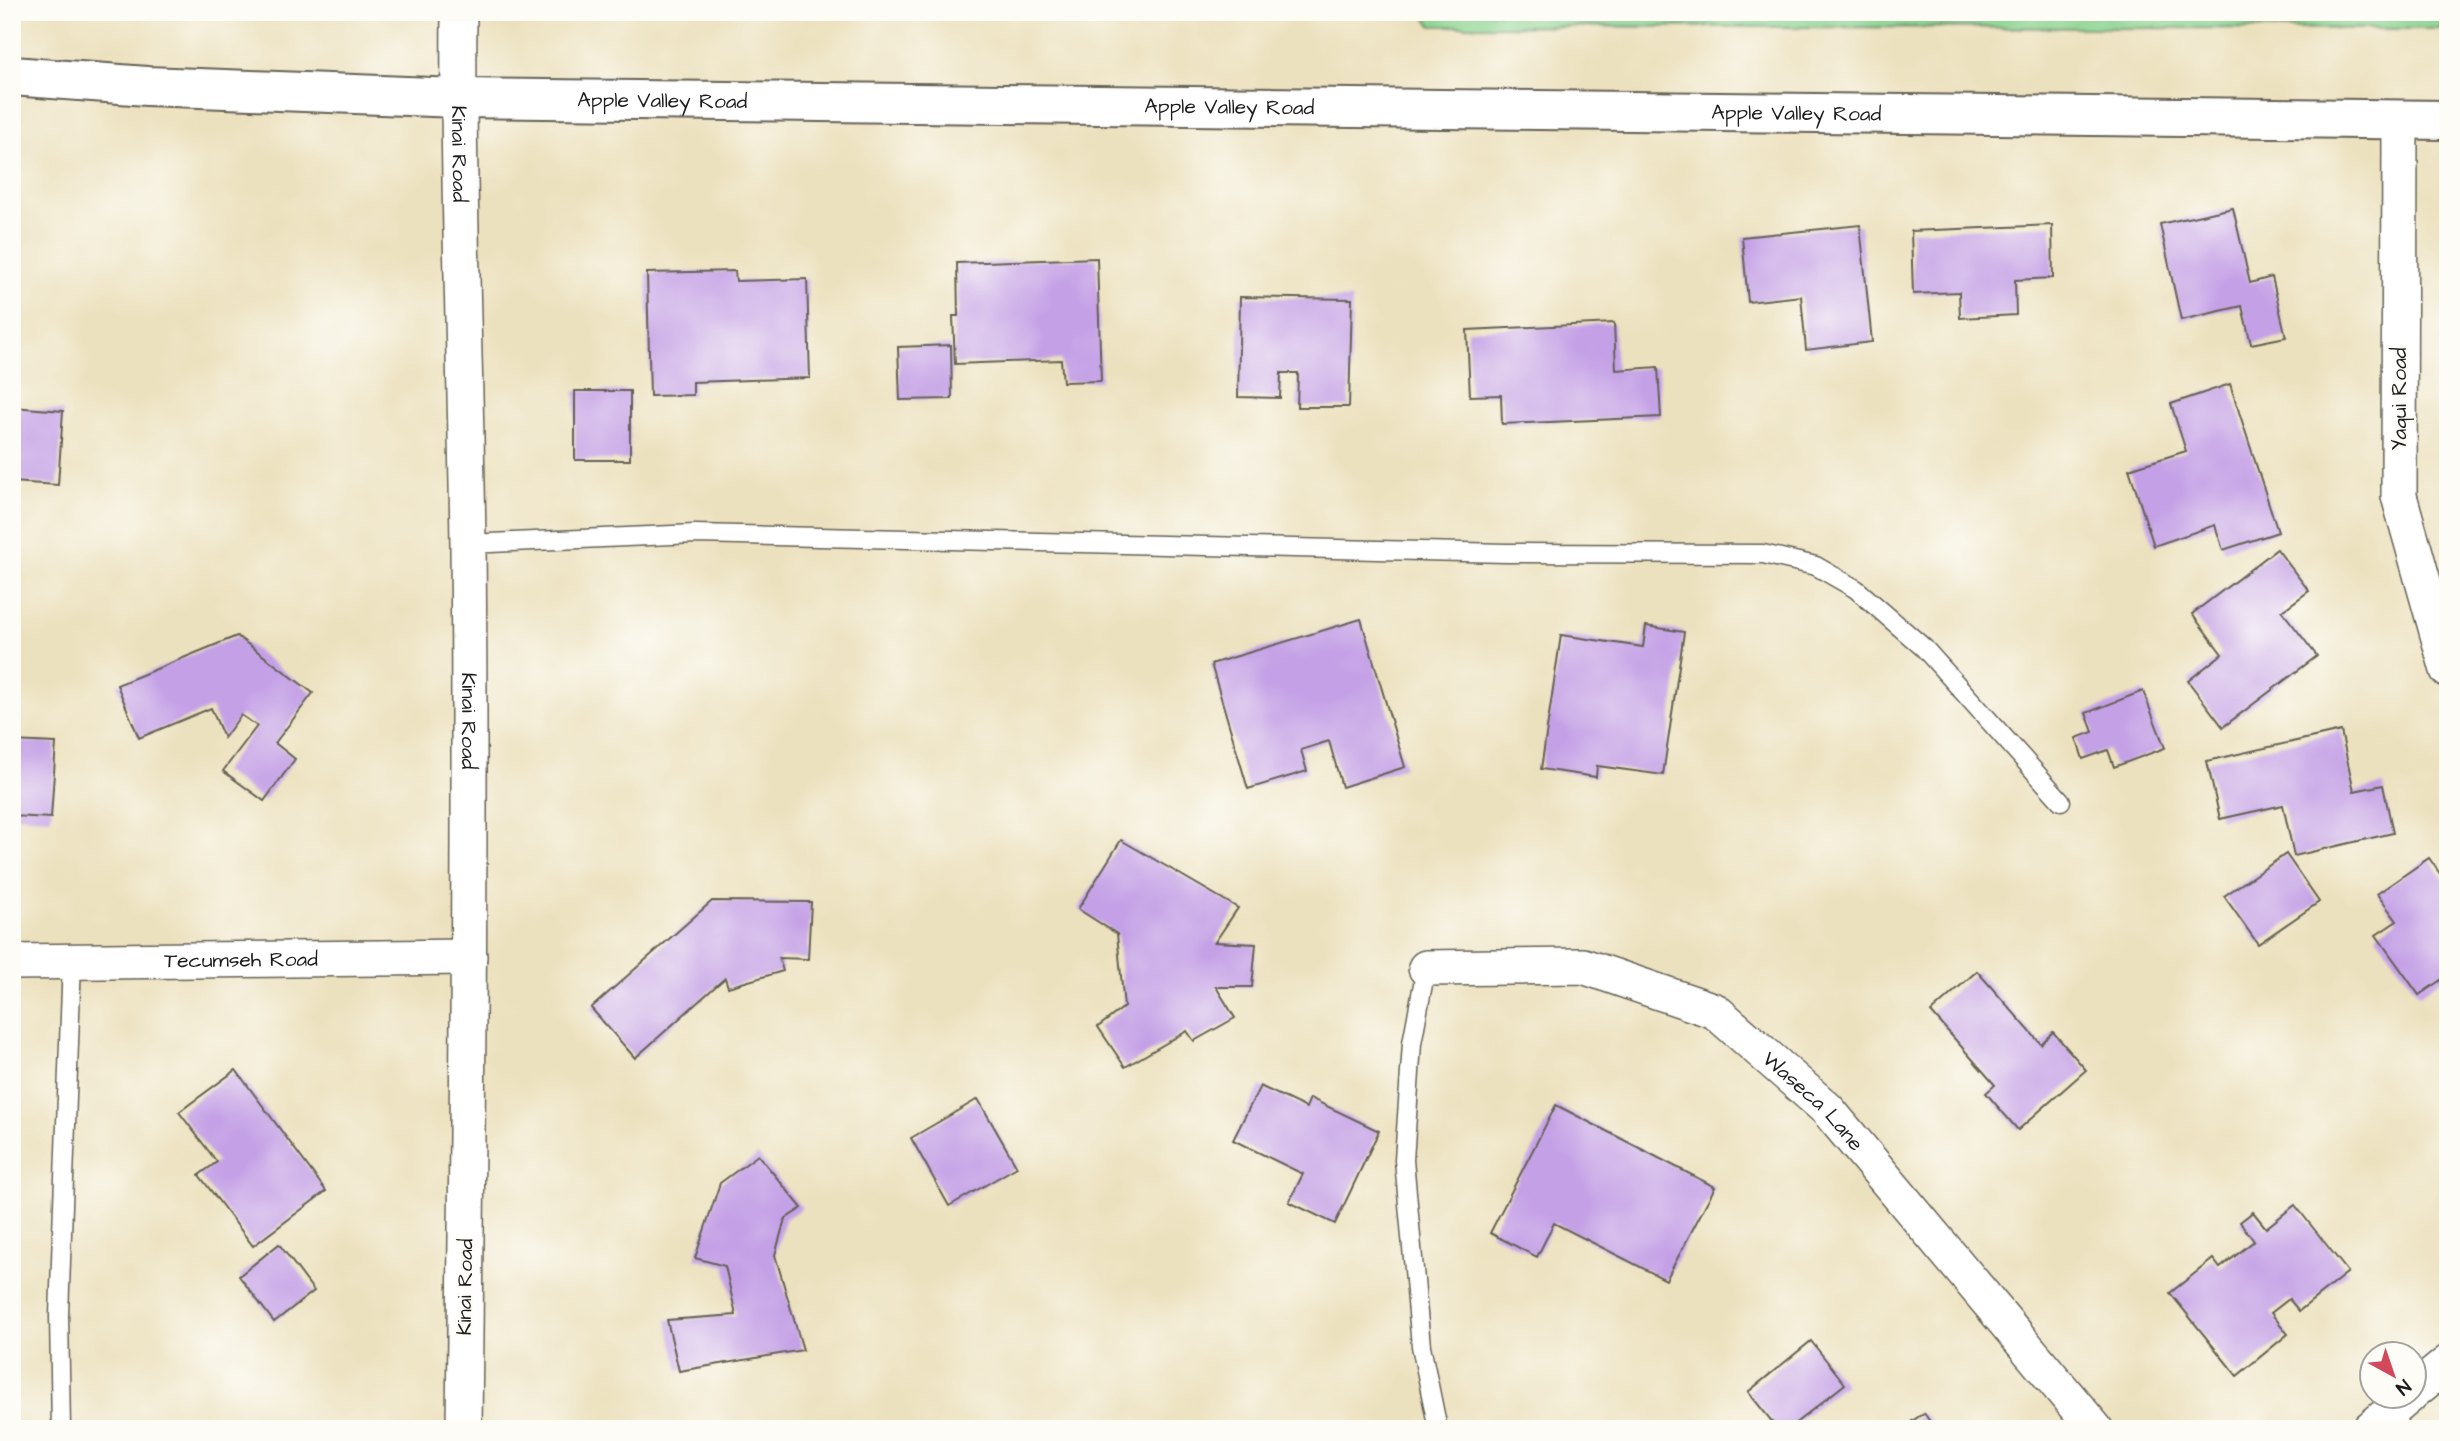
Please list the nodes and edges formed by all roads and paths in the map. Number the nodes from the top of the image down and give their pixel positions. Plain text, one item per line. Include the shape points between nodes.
1 (459, 12) edge
2 (12, 76) edge
3 (458, 99) junction
4 (2400, 120) junction
5 (2448, 120) edge
6 (468, 544) junction
7 (2448, 670) edge
8 (2061, 801) dead end
9 (469, 957) junction
10 (72, 961) junction
11 (12, 962) edge
12 (1426, 968) joint
13 (2448, 1363) edge
14 (2428, 1379) edge
15 (2392, 1410) edge
16 (61, 1429) edge
17 (464, 1429) edge
18 (1438, 1429) edge
19 (2095, 1429) edge
20 (2370, 1429) edge

1 - 3 street, Kinai Road
2 - 3 main road, Apple Valley Road
3 - 4 main road, Apple Valley Road
3 - 6 street, Kinai Road
4 - 5 main road, Apple Valley Road
4 - 7 street, Yaqui Road via 2399,496
6 - 8 lane via 695,534 1506,553 1763,554 1816,566 1856,589 1924,648
6 - 9 street, Kinai Road
9 - 10 street, Tecumseh Road
9 - 17 street, Kinai Road
10 - 11 street, Tecumseh Road
10 - 16 lane via 60,1315
12 - 18 lane via 1412,1043 1405,1160 1421,1346
12 - 19 street, Waseca Lane via 1583,966 1715,1011 1827,1109
13 - 14 street
15 - 20 street

